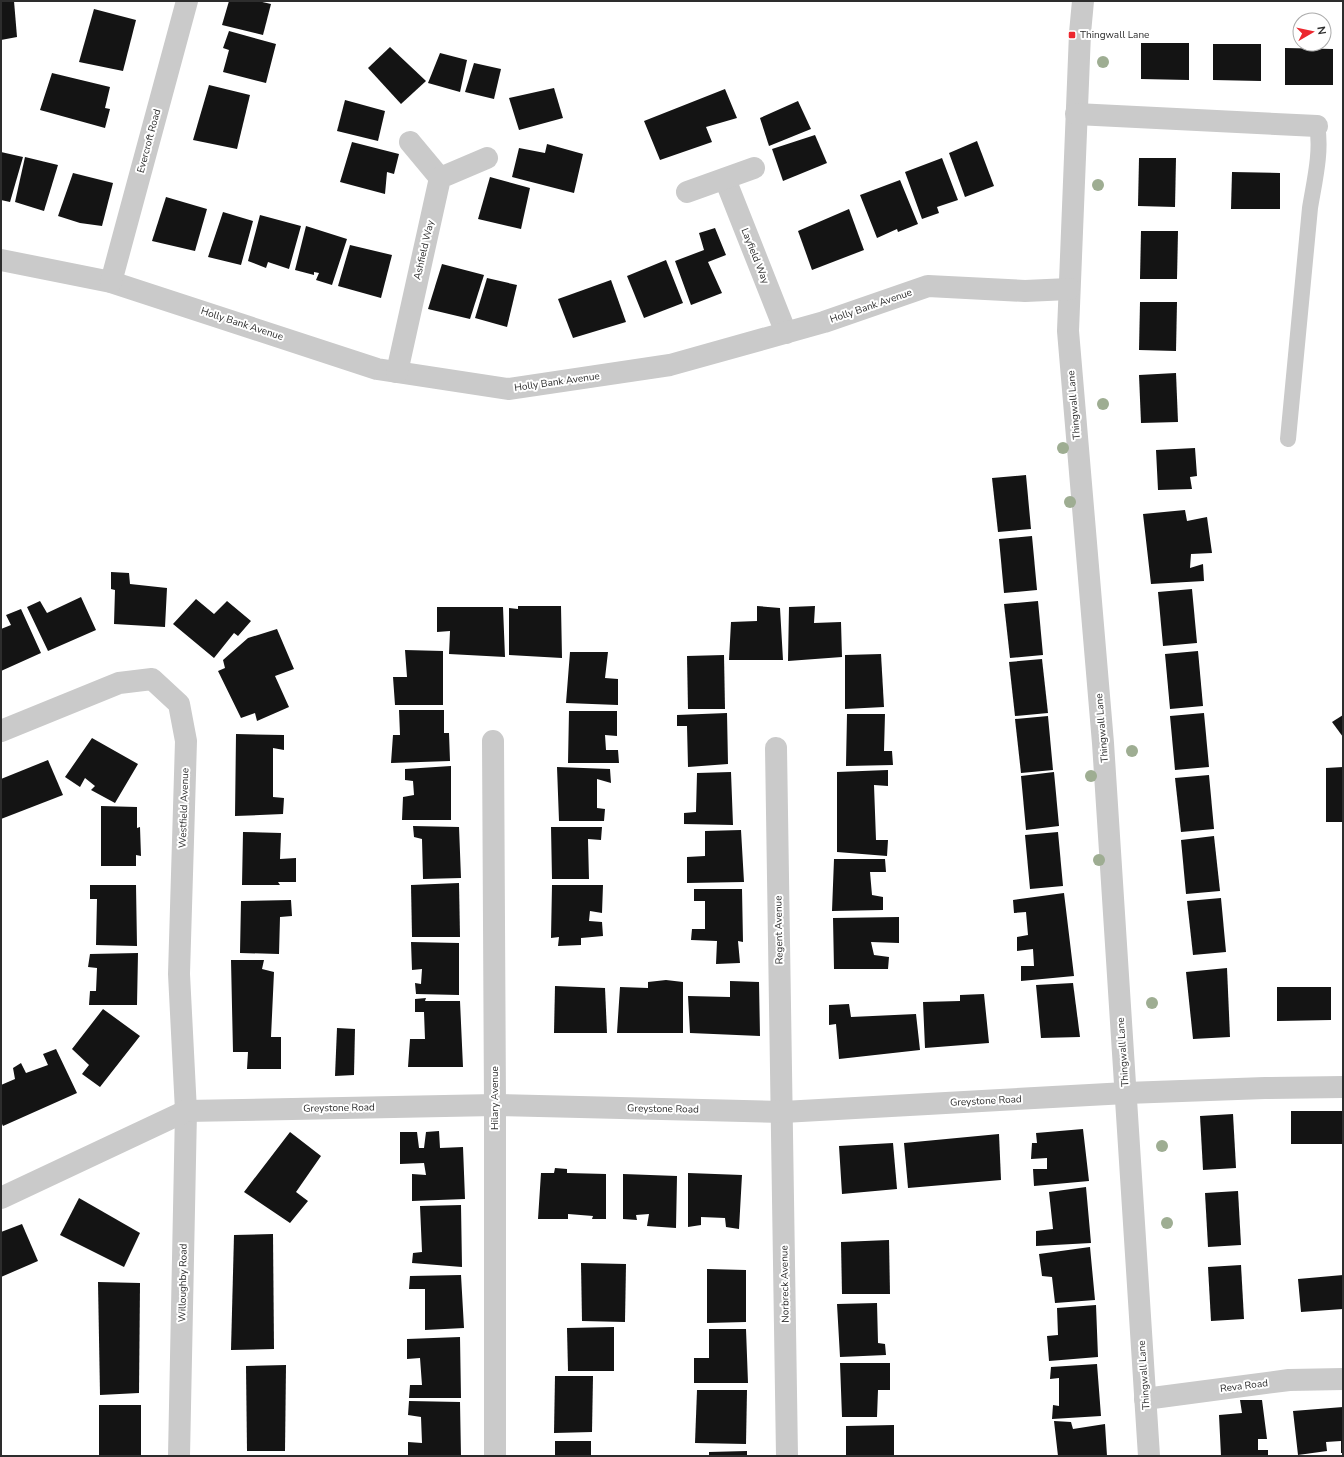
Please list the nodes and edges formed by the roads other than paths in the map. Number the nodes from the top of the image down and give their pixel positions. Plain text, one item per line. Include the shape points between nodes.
1 (187, 1) edge
2 (1084, 1) edge
3 (1076, 114) junction
4 (1317, 126) joint
5 (410, 142) dead end
6 (486, 158) dead end
7 (754, 168) dead end
8 (440, 178) junction
9 (725, 178) junction
10 (687, 192) dead end
11 (1, 260) edge
12 (112, 282) junction
13 (1069, 289) junction
14 (786, 333) junction
15 (397, 372) junction
16 (1288, 439) dead end
17 (1, 731) edge
18 (493, 741) dead end
19 (776, 748) dead end
20 (1343, 1087) edge
21 (1126, 1093) junction
22 (495, 1105) junction
23 (186, 1111) junction
24 (783, 1112) junction
25 (1, 1198) edge
26 (1343, 1379) edge
27 (1145, 1399) junction
28 (179, 1456) edge
29 (495, 1456) edge
30 (787, 1456) edge
31 (1149, 1456) edge

1 - 12 street, Evercroft Road
2 - 3 street, Thingwall Lane
3 - 4 street
3 - 13 street, Thingwall Lane
4 - 16 lane via 1319,137
5 - 8 street
6 - 8 street
7 - 9 street
8 - 15 street, Ashfield Way
9 - 10 street
9 - 14 street, Layfield Way
11 - 12 street, Holly Bank Avenue
12 - 15 street, Holly Bank Avenue via 377,369
13 - 14 street, Holly Bank Avenue via 928,286
13 - 21 street, Thingwall Lane via 1068,331 1103,743
14 - 15 street, Holly Bank Avenue via 670,365 508,389
17 - 23 street, Westfield Avenue via 119,683 152,679 179,704 186,742 179,974
18 - 22 street, Hilary Avenue
19 - 24 street, Regent Avenue
20 - 21 street, Greystone Road
21 - 24 street, Greystone Road
21 - 27 street, Thingwall Lane
22 - 23 street, Greystone Road
22 - 24 street, Greystone Road
22 - 29 street, Hilary Avenue
23 - 25 street, Greystone Road
23 - 28 street, Willoughby Road
24 - 30 street, Norbreck Avenue
26 - 27 street, Reva Road via 1289,1380
27 - 31 street, Thingwall Lane

